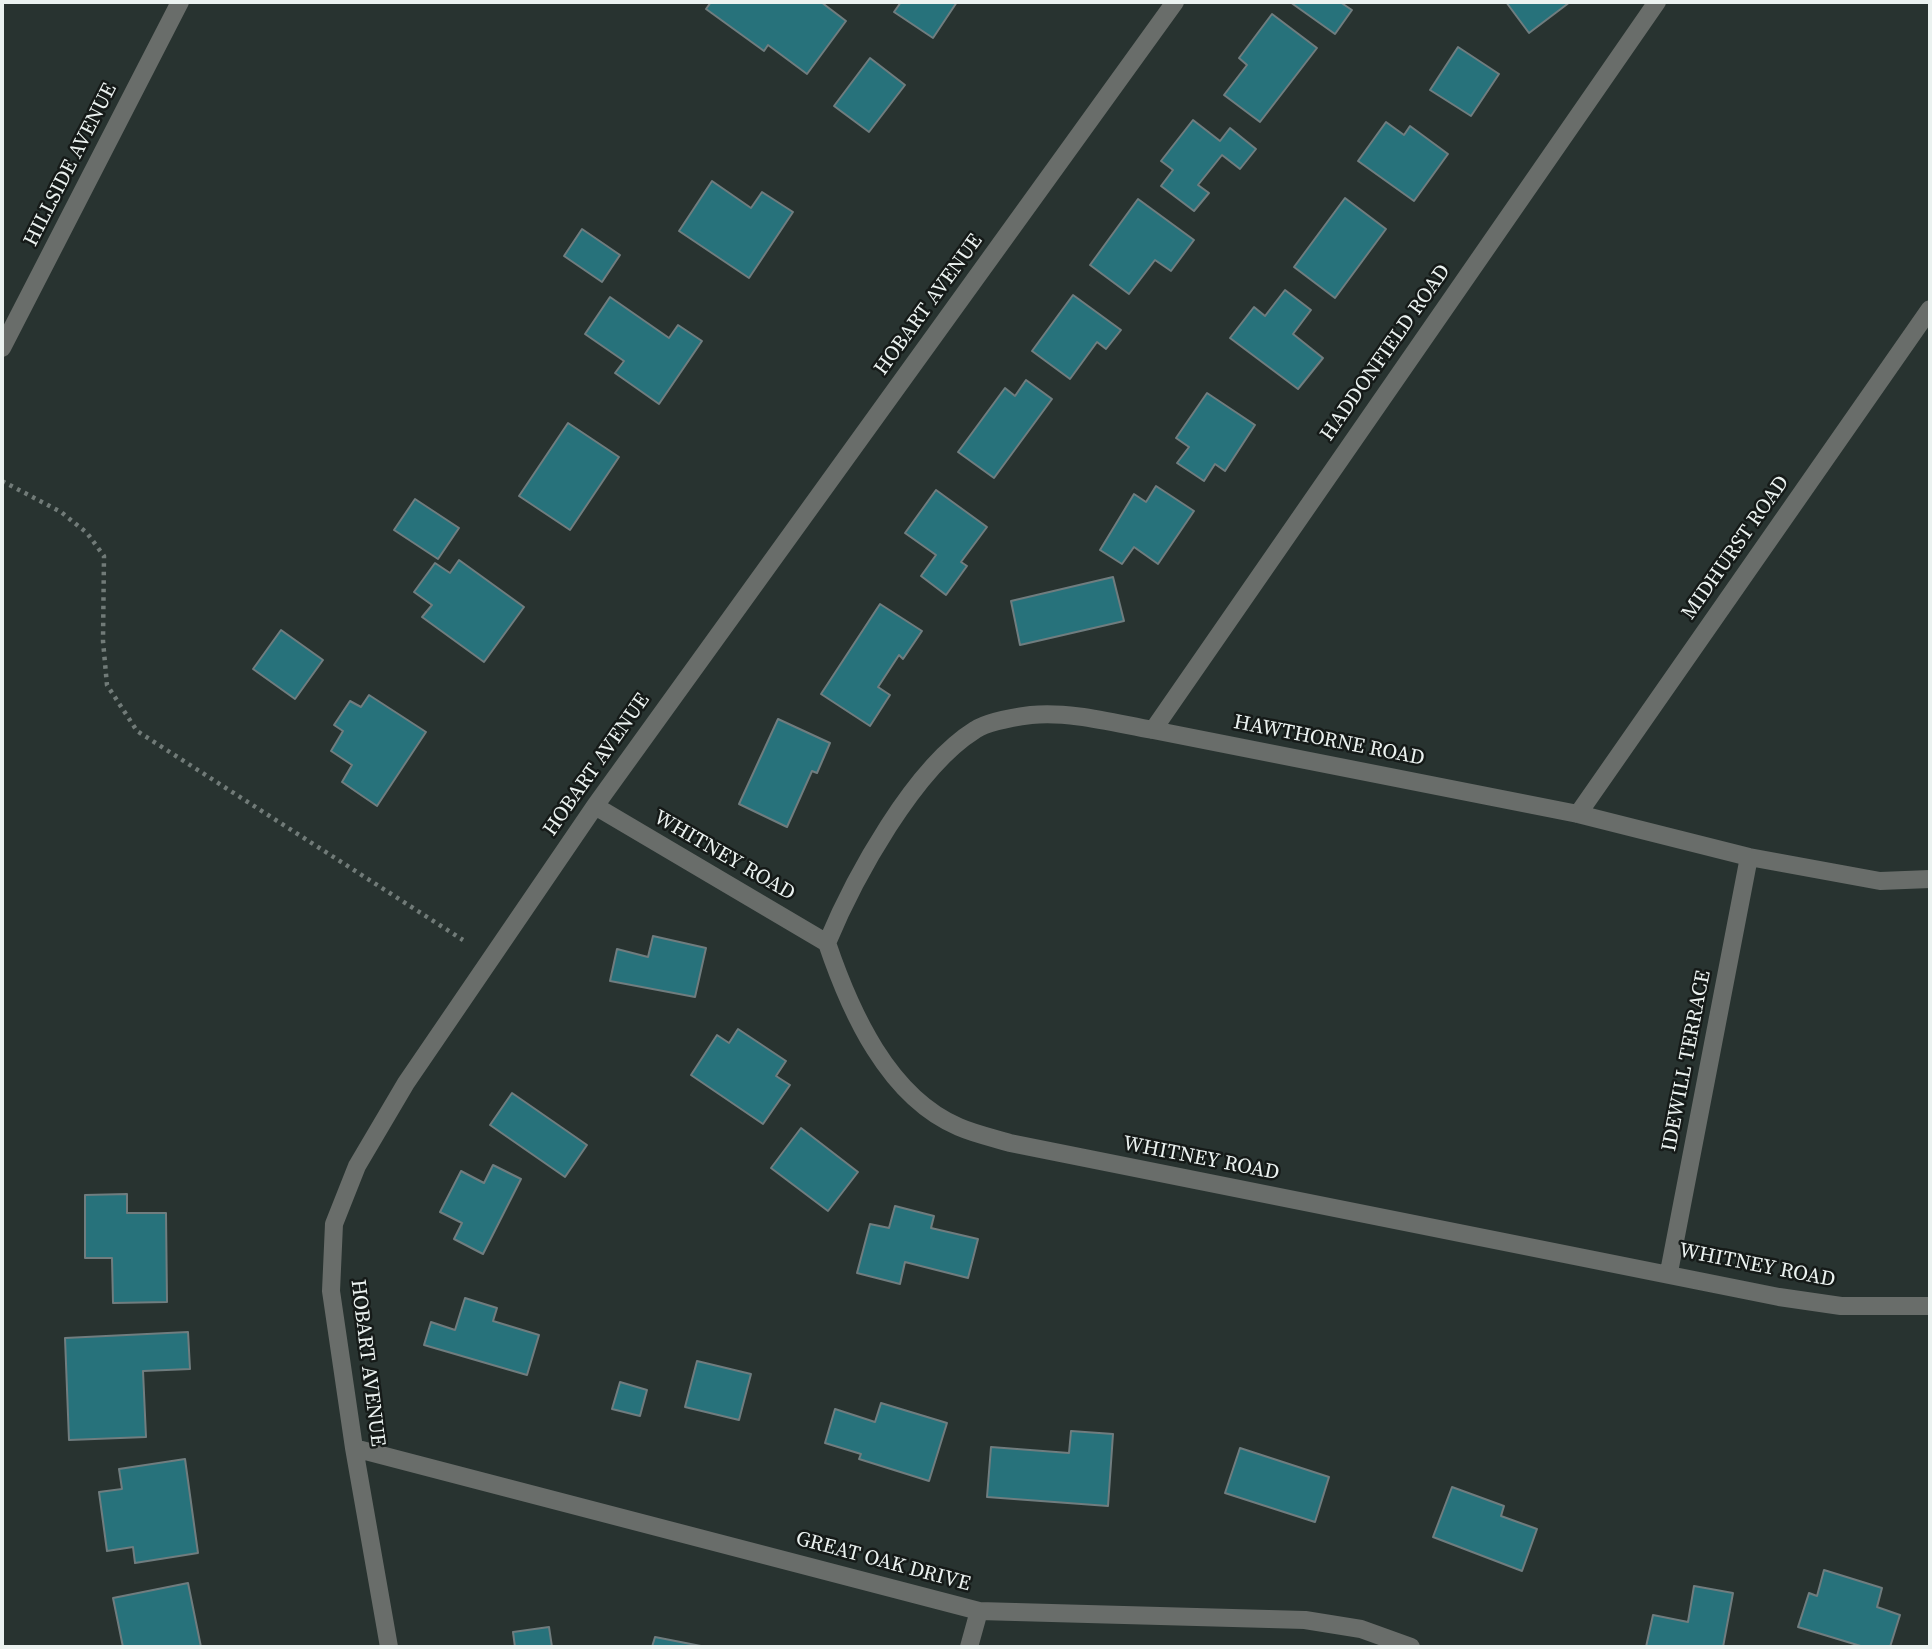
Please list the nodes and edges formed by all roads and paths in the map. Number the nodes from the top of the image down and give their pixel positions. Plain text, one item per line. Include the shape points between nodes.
1 (180, 2) edge
2 (1175, 2) edge
3 (1657, 2) edge
4 (1930, 309) edge
5 (2, 348) edge
6 (2, 481) edge
7 (1153, 730) junction
8 (594, 806) junction
9 (1578, 814) junction
10 (1749, 857) junction
11 (1930, 879) edge
12 (463, 940) dead end
13 (828, 943) junction
14 (1669, 1272) junction
15 (1930, 1307) edge
16 (354, 1448) junction
17 (979, 1611) junction
18 (389, 1647) edge
19 (969, 1647) edge
20 (1411, 1647) edge

1 - 5 street, HILLSIDE AVENUE
2 - 8 street, HOBART AVENUE
3 - 7 street, HADDONFIELD ROAD
4 - 9 street, MIDHURST ROAD
6 - 12 path via 61,512 87,533 104,556 107,685 137,731
7 - 9 street, HAWTHORNE ROAD
7 - 13 street, HAWTHORNE ROAD via 1031,715 976,729 938,762 913,793 842,906
8 - 13 street, WHITNEY ROAD
8 - 16 street, HOBART AVENUE via 406,1083 357,1166 334,1224 331,1291
9 - 10 street, HAWTHORNE ROAD
10 - 11 street, HAWTHORNE ROAD via 1880,881
10 - 14 street, IDEWILL TERRACE
13 - 14 street, WHITNEY ROAD via 865,1036 920,1101 957,1126 1010,1143 1237,1190
14 - 15 street, WHITNEY ROAD via 1841,1306
16 - 17 street, GREAT OAK DRIVE
16 - 18 street, HOBART AVENUE
17 - 19 street
17 - 20 street, GREAT OAK DRIVE via 1306,1620 1360,1629

